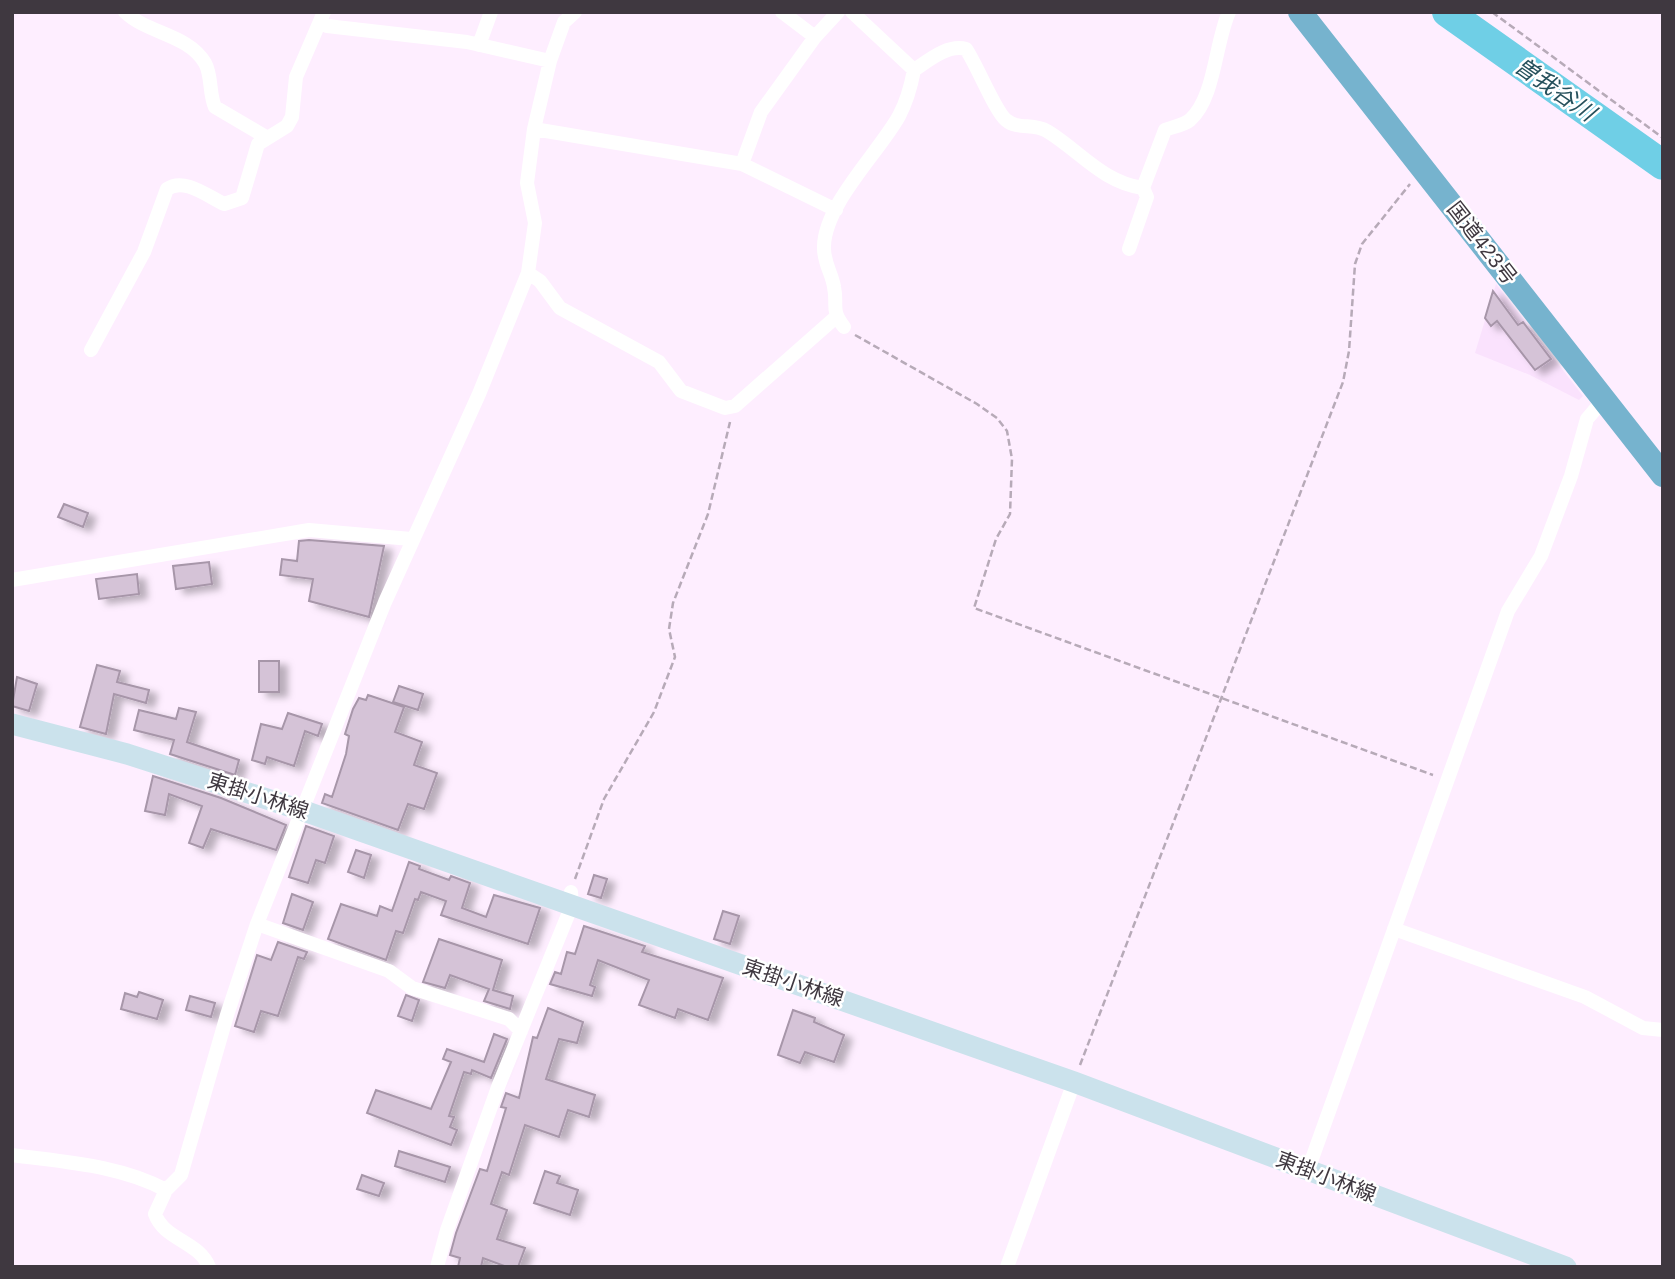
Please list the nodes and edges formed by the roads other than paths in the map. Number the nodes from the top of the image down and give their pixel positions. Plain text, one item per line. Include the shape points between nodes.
1 (125, 12) edge
2 (491, 12) edge
3 (575, 12) edge
4 (782, 12) edge
5 (838, 12) edge
6 (852, 12) edge
7 (1229, 12) edge
8 (1300, 12) edge
9 (323, 17) edge
10 (815, 37) junction
11 (479, 45) junction
12 (550, 61) junction
13 (914, 70) junction
14 (534, 130) junction
15 (265, 136) junction
16 (742, 164) junction
17 (1143, 188) junction
18 (836, 210) junction
19 (1129, 249) dead end
20 (528, 273) junction
21 (91, 350) dead end
22 (1604, 399) junction
23 (1663, 475) edge
24 (411, 539) junction
25 (12, 580) edge
26 (12, 724) edge
27 (304, 811) junction
28 (571, 899) junction
29 (257, 924) junction
30 (1394, 929) junction
31 (1663, 1030) edge
32 (521, 1031) junction
33 (1074, 1082) junction
34 (12, 1155) edge
35 (1308, 1170) junction
36 (166, 1190) junction
37 (209, 1267) edge
38 (437, 1267) edge
39 (1007, 1267) edge
40 (1566, 1267) edge

1 - 15 street via 199,54 207,66 215,107
2 - 11 street
3 - 12 street via 564,22
4 - 10 street
5 - 10 street
6 - 13 street
7 - 17 street via 1202,102 1190,121 1165,130
8 - 22 highway, 国道423号
9 - 11 street via 327,26
9 - 15 street via 296,77 292,117 287,126
10 - 16 street via 761,112
11 - 12 street
12 - 14 street
13 - 17 street via 940,53 967,49 1004,120 1048,131 1105,175
13 - 18 street via 899,116
14 - 16 street
14 - 20 street via 527,183 534,223
15 - 21 street via 258,144 242,198 224,204 184,184 167,190 144,252
16 - 18 street
17 - 19 street via 1147,197
18 - 20 street via 824,244 839,322 730,408 681,391 659,362 560,308
20 - 24 street via 479,394
22 - 23 highway, 国道423号
22 - 30 street via 1587,419 1541,556 1508,611
24 - 25 street via 309,530
24 - 27 street
26 - 27 main road, 東掛小林線 via 127,754
27 - 28 main road, 東掛小林線
27 - 29 street
28 - 32 street
28 - 33 main road, 東掛小林線
29 - 32 street via 389,971 412,988 509,1019
29 - 36 street via 181,1175
30 - 31 street via 1585,997 1643,1028
30 - 35 street
32 - 38 street
33 - 35 main road, 東掛小林線
33 - 39 street
34 - 36 street via 144,1178
35 - 40 main road, 東掛小林線
36 - 37 street via 155,1214 159,1226 196,1250

